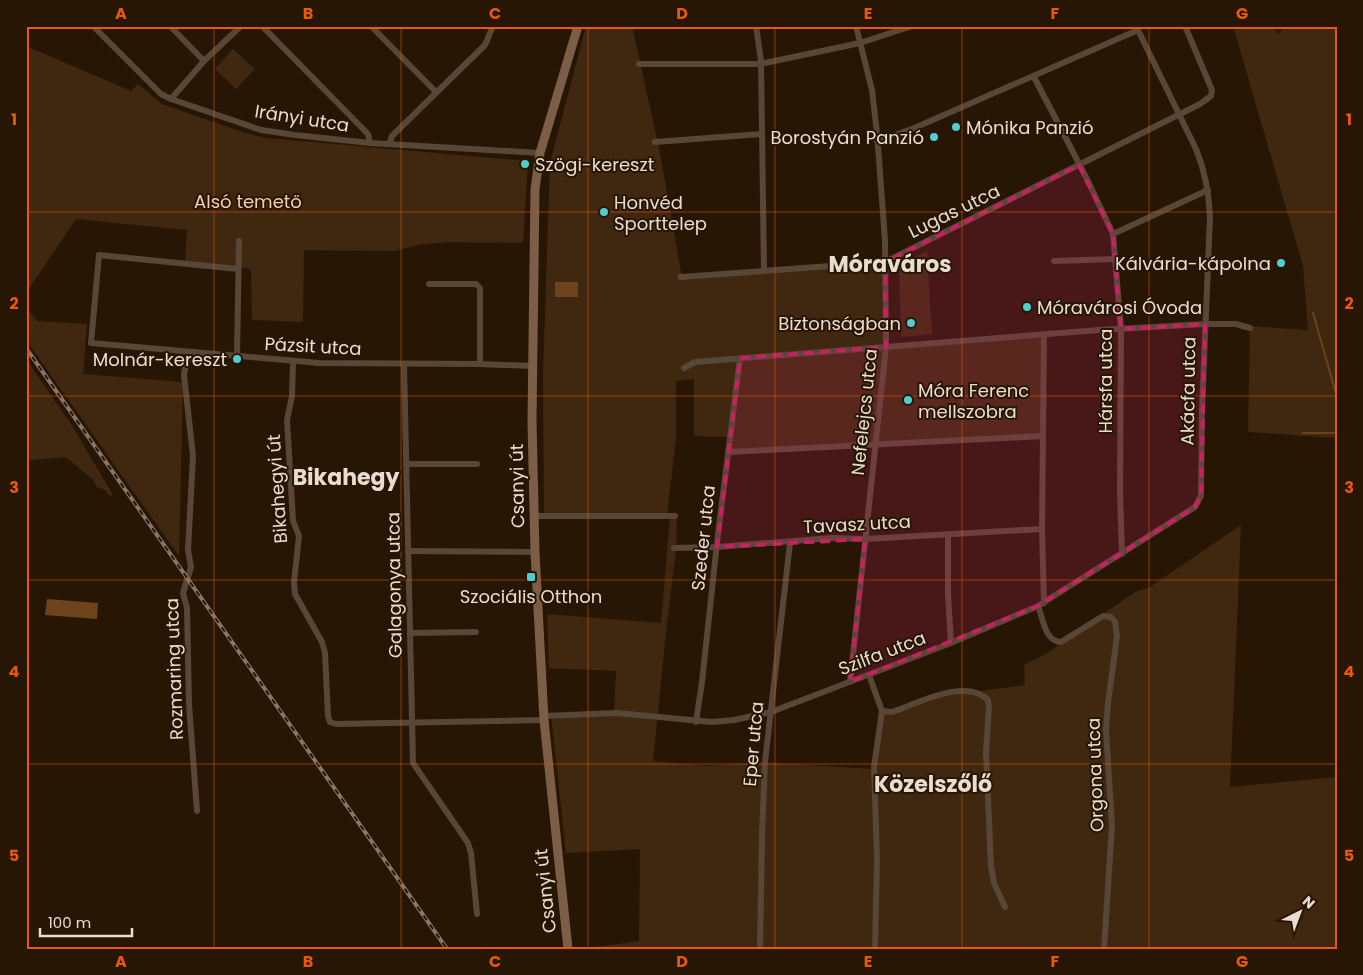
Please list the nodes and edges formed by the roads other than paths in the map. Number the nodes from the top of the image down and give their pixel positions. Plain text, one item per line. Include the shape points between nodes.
1 (93, 26) edge
2 (170, 26) edge
3 (241, 26) edge
4 (262, 26) edge
5 (371, 26) edge
6 (493, 26) edge
7 (578, 26) edge
8 (756, 26) edge
9 (856, 26) edge
10 (912, 26) edge
11 (1185, 26) edge
12 (1137, 28) edge
13 (860, 44) junction
14 (204, 61) junction
15 (761, 63) junction
16 (639, 64) dead end
17 (1034, 76) junction
18 (436, 92) junction
19 (171, 100) junction
20 (1178, 114) junction
21 (761, 134) junction
22 (877, 141) junction
23 (370, 142) junction
24 (655, 142) dead end
25 (389, 144) junction
26 (540, 153) junction
27 (1079, 165) junction
28 (1208, 190) junction
29 (1113, 234) junction
30 (239, 242) dead end
31 (1115, 259) junction
32 (1054, 261) dead end
33 (885, 262) junction
34 (238, 269) junction
35 (764, 271) junction
36 (681, 277) dead end
37 (429, 284) dead end
38 (1205, 324) junction
39 (1250, 328) dead end
40 (1121, 329) junction
41 (1044, 335) junction
42 (886, 346) junction
43 (194, 352) junction
44 (237, 356) junction
45 (740, 358) junction
46 (293, 362) junction
47 (480, 364) junction
48 (404, 365) junction
49 (533, 366) junction
50 (684, 368) dead end
51 (1043, 436) junction
52 (876, 445) junction
53 (728, 452) junction
54 (406, 464) junction
55 (477, 464) dead end
56 (1199, 502) joint
57 (534, 516) junction
58 (675, 516) dead end
59 (1042, 529) junction
60 (948, 534) junction
61 (866, 539) junction
62 (790, 542) junction
63 (717, 547) junction
64 (674, 548) dead end
65 (408, 551) junction
66 (535, 552) junction
67 (1122, 554) junction
68 (1041, 604) junction
69 (476, 632) dead end
70 (410, 633) junction
71 (951, 642) junction
72 (869, 675) junction
73 (850, 682) junction
74 (882, 711) junction
75 (771, 712) junction
76 (544, 718) junction
77 (412, 722) junction
78 (696, 722) junction
79 (196, 811) dead end
80 (1005, 907) dead end
81 (477, 914) dead end
82 (568, 949) edge
83 (760, 949) edge
84 (875, 949) edge
85 (1104, 949) edge

1 - 19 street, Irányi utca via 161,94
2 - 14 street
3 - 14 street
4 - 23 street via 368,134
5 - 18 street
6 - 18 street via 485,45
7 - 26 street, Csanyi út
8 - 15 street
9 - 13 street, Nefelejcs utca
10 - 13 street
11 - 20 street, Lugas utca via 1212,90 1204,102
12 - 17 street
12 - 20 street, Akácfa utca
13 - 15 street
13 - 22 street, Nefelejcs utca via 872,90
14 - 19 street
15 - 16 street
15 - 21 street
17 - 22 street
17 - 27 street, Hársfa utca
18 - 25 street via 392,136
19 - 23 street, Irányi utca via 261,130
20 - 27 street, Lugas utca
20 - 28 street, Akácfa utca via 1201,161
21 - 24 street
21 - 35 street
22 - 33 street, Nefelejcs utca
23 - 25 street, Irányi utca
25 - 26 street, Irányi utca
26 - 49 street, Csanyi út via 536,189
27 - 29 street, Hársfa utca
27 - 33 street, Lugas utca
28 - 29 street
28 - 38 street, Akácfa utca via 1210,217
29 - 31 street, Hársfa utca
30 - 34 street
31 - 32 street
31 - 40 street, Hársfa utca
33 - 35 street, Lugas utca
33 - 42 street, Nefelejcs utca
34 - 43 street, Pázsit utca via 99,255 91,343
34 - 44 street
35 - 36 street, Lugas utca
37 - 47 street via 476,284 480,288
38 - 39 street via 1236,324
38 - 40 street
38 - 56 street, Akácfa utca
40 - 41 street
40 - 67 street, Hársfa utca
41 - 42 street
41 - 51 street, Orgona utca
42 - 45 street
42 - 52 street, Nefelejcs utca
43 - 44 street, Pázsit utca
43 - 79 street, Rozmaring utca via 186,363 184,375 193,456 188,550 191,567 183,593 187,608
44 - 46 street, Pázsit utca
45 - 50 street via 694,362
45 - 53 street, Szeder utca
46 - 48 street, Pázsit utca
46 - 77 street, Bikahegyi út via 292,396 287,420 294,521 299,536 295,588 322,642 327,666 328,716 333,723
47 - 48 street, Pázsit utca
47 - 49 street, Pázsit utca
48 - 54 street, Galagonya utca
49 - 57 street, Csanyi út
51 - 52 street
51 - 59 street, Orgona utca
52 - 53 street
52 - 61 street, Nefelejcs utca
53 - 63 street, Szeder utca
54 - 55 street
54 - 65 street, Galagonya utca
56 - 67 street, Szilfa utca
57 - 58 street
57 - 66 street, Csanyi út
59 - 60 street, Tavasz utca
59 - 68 street, Orgona utca
60 - 61 street, Tavasz utca
60 - 71 street
61 - 62 street, Tavasz utca
61 - 73 street, Nefelejcs utca
62 - 63 street, Tavasz utca
62 - 75 street, Eper utca
63 - 64 street, Tavasz utca
63 - 78 street, Szeder utca
65 - 66 street
65 - 70 street, Galagonya utca
66 - 76 street, Csanyi út
67 - 68 street, Szilfa utca
68 - 71 street, Szilfa utca
68 - 85 street, Orgona utca via 1048,636 1057,642 1104,616 1116,622 1106,729 1112,826
69 - 70 street
70 - 77 street, Galagonya utca
71 - 72 street, Szilfa utca
72 - 73 street, Szilfa utca
72 - 74 street
73 - 75 street, Szilfa utca
74 - 80 street via 892,712 953,692 977,693 988,700 986,752 991,866 994,883
74 - 84 street via 874,768
75 - 78 street, Szilfa utca via 734,720
75 - 83 street, Eper utca via 764,781
76 - 77 street, Szilfa utca
76 - 78 street, Szilfa utca via 617,713
76 - 82 street, Csanyi út
77 - 81 street, Galagonya utca via 414,768 468,843

